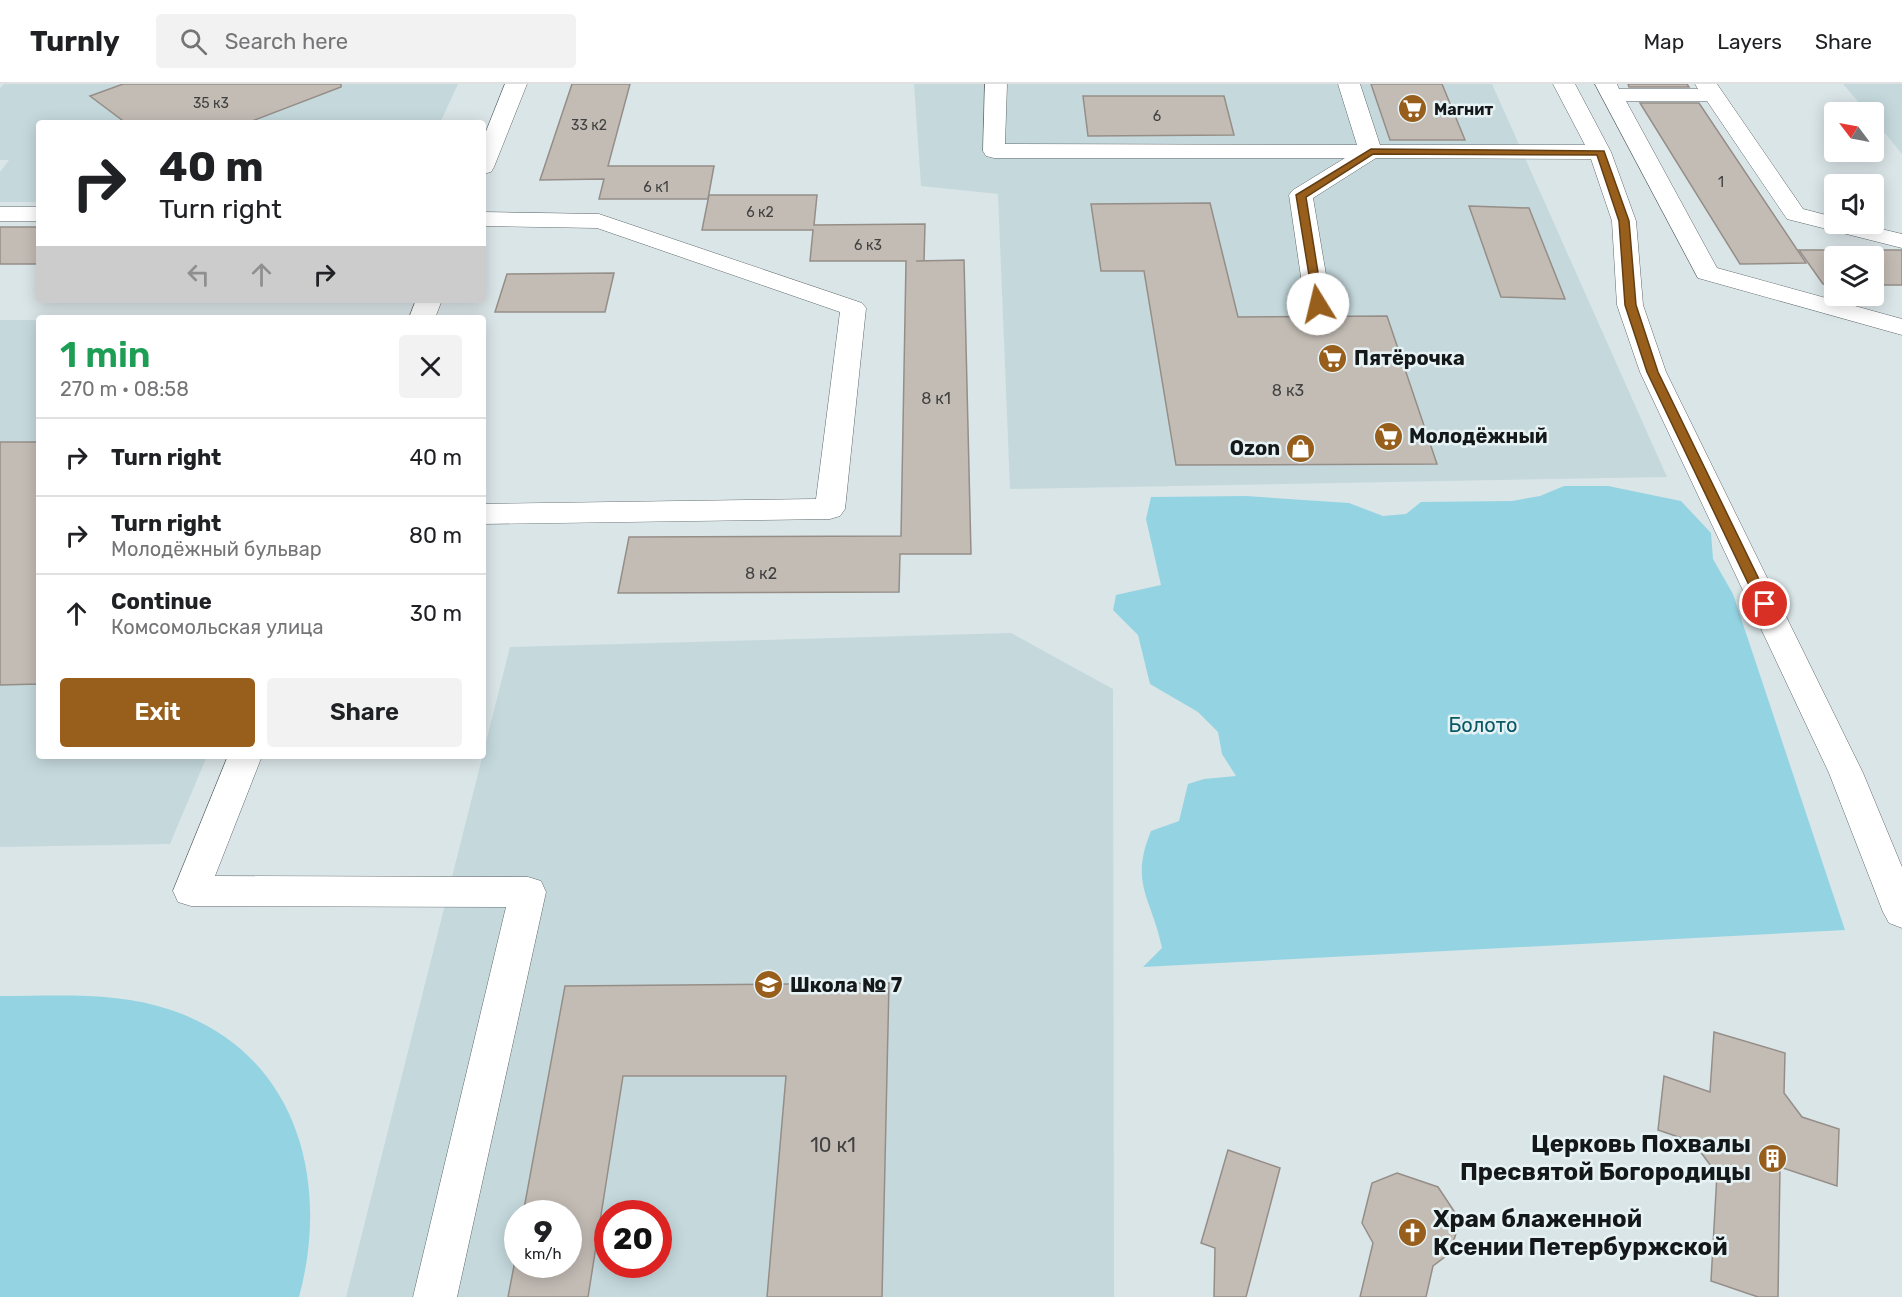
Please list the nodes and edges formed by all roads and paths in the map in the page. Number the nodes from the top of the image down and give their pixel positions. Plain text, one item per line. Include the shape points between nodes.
1 (516, 84) edge
2 (996, 84) edge
3 (1349, 84) edge
4 (1564, 84) edge
5 (1609, 89) edge
6 (1710, 89) edge
7 (1371, 152) junction
8 (1600, 153) junction
9 (486, 159) edge
10 (0, 214) edge
11 (36, 214) edge
12 (486, 219) edge
13 (1902, 241) edge
14 (1318, 304) dead end
15 (1902, 327) edge
16 (486, 514) edge
17 (244, 759) edge
18 (1902, 912) edge
19 (435, 1297) edge

1 - 9 street
2 - 7 street via 994,151
3 - 7 street
4 - 8 street
5 - 6 street
5 - 15 street via 1707,273
6 - 13 street via 1795,214
7 - 8 street
7 - 14 street via 1301,195
8 - 18 street via 1624,221 1630,305 1653,372 1846,773
10 - 11 street
12 - 16 street via 599,221 853,308 830,509
17 - 19 street via 190,891 528,892

